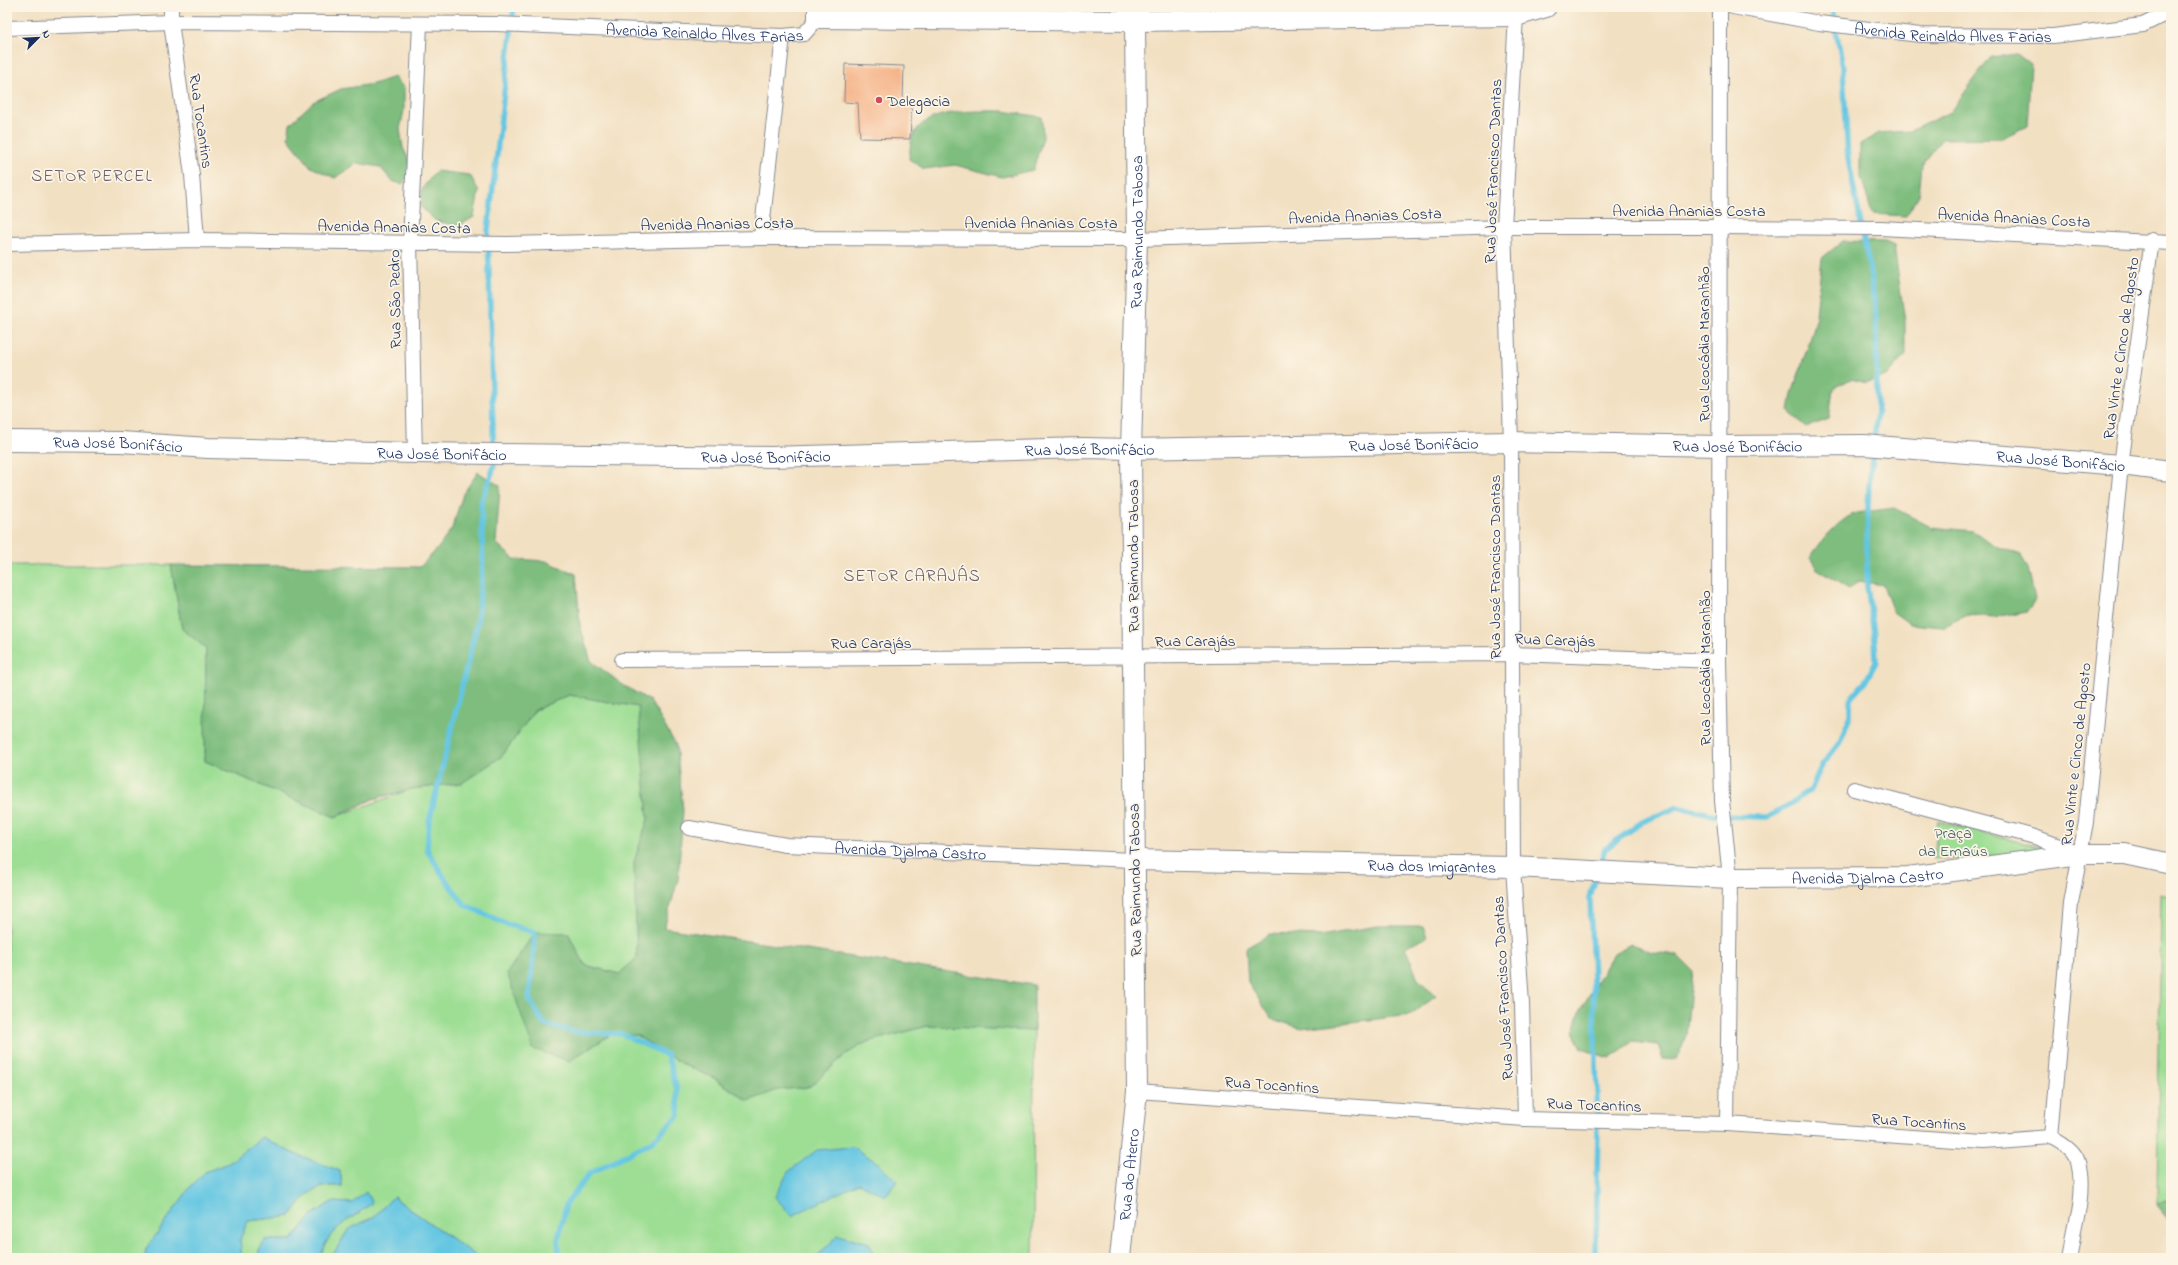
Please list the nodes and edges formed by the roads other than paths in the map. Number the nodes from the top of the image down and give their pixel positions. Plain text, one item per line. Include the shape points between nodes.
1 (171, 7) edge
2 (1546, 7) edge
3 (1720, 7) edge
4 (1732, 7) edge
5 (1520, 11) edge
6 (818, 12) edge
7 (2171, 12) edge
8 (1135, 21) junction
9 (171, 22) junction
10 (420, 24) junction
11 (7, 28) edge
12 (783, 36) junction
13 (1504, 227) junction
14 (1719, 227) junction
15 (761, 238) junction
16 (1137, 239) junction
17 (197, 240) junction
18 (2152, 240) junction
19 (410, 243) junction
20 (2171, 243) edge
21 (7, 244) edge
22 (7, 441) edge
23 (1511, 442) junction
24 (1721, 446) junction
25 (1131, 449) junction
26 (415, 454) junction
27 (2121, 464) junction
28 (2171, 470) edge
29 (1511, 654) junction
30 (1133, 657) junction
31 (622, 660) dead end
32 (1719, 660) junction
33 (1854, 788) dead end
34 (689, 828) dead end
35 (2081, 854) junction
36 (1133, 860) junction
37 (2171, 864) edge
38 (1513, 867) junction
39 (1730, 878) junction
40 (1137, 1091) junction
41 (1525, 1119) junction
42 (1727, 1124) junction
43 (2051, 1137) junction
44 (1120, 1258) edge
45 (2069, 1258) edge

1 - 9 street, Rua Tocantins
2 - 5 street, Avenida Reinaldo Alves Farias
3 - 14 street, Rua Leocádia Maranhão
4 - 7 street, Avenida Reinaldo Alves Farias via 1819,23 1920,35 2053,36 2143,25
5 - 8 street, Avenida Reinaldo Alves Farias
5 - 13 street, Rua José Francisco Dantas
6 - 8 street, Avenida Reinaldo Alves Farias
6 - 12 street, Avenida Reinaldo Alves Farias via 804,34
8 - 16 street, Rua Raimundo Tabosa
9 - 10 street, Avenida Reinaldo Alves Farias
9 - 11 street, Avenida Reinaldo Alves Farias
9 - 17 street, Rua Tocantins via 192,175
10 - 12 street, Avenida Reinaldo Alves Farias via 496,24
10 - 19 street, Rua São Pedro
12 - 15 street
13 - 14 street, Avenida Ananias Costa
13 - 16 street, Avenida Ananias Costa
13 - 23 street, Rua José Francisco Dantas
14 - 18 street, Avenida Ananias Costa via 1858,227
14 - 24 street, Rua Leocádia Maranhão
15 - 16 street, Avenida Ananias Costa
15 - 19 street, Avenida Ananias Costa via 507,244
16 - 25 street, Rua Raimundo Tabosa
17 - 19 street, Avenida Ananias Costa
17 - 21 street, Avenida Ananias Costa
18 - 20 street, Avenida Ananias Costa
18 - 27 street, Rua Vinte e Cinco de Agosto
19 - 26 street, Rua São Pedro
22 - 26 street, Rua José Bonifácio via 121,442 208,448
23 - 24 street, Rua José Bonifácio
23 - 25 street, Rua José Bonifácio
23 - 29 street, Rua José Francisco Dantas
24 - 27 street, Rua José Bonifácio via 1874,446
24 - 32 street, Rua Leocádia Maranhão
25 - 26 street, Rua José Bonifácio via 1083,448 770,457
25 - 30 street, Rua Raimundo Tabosa
27 - 28 street, Rua José Bonifácio
27 - 35 street, Rua Vinte e Cinco de Agosto
29 - 30 street, Rua Carajás
29 - 32 street, Rua Carajás
29 - 38 street, Rua José Francisco Dantas
30 - 31 street, Rua Carajás
30 - 36 street, Rua Raimundo Tabosa
32 - 39 street, Rua Leocádia Maranhão via 1722,800
33 - 35 street via 2036,837
34 - 36 street, Avenida Djalma Castro via 786,845
35 - 37 street, Avenida Djalma Castro via 2125,854
35 - 39 street, Avenida Djalma Castro via 1908,877
35 - 43 street, Rua Vinte e Cinco de Agosto via 2071,904
36 - 38 street, Rua dos Imigrantes
36 - 40 street, Rua Raimundo Tabosa
38 - 39 street, Rua dos Imigrantes via 1610,874
38 - 41 street, Rua José Francisco Dantas via 1522,1004
39 - 42 street, Rua Leocádia Maranhão
40 - 41 street, Rua Tocantins
40 - 44 street, Rua do Aterro
41 - 42 street, Rua Tocantins
42 - 43 street, Rua Tocantins via 1984,1142
43 - 45 street via 2060,1141 2078,1161 2078,1208

